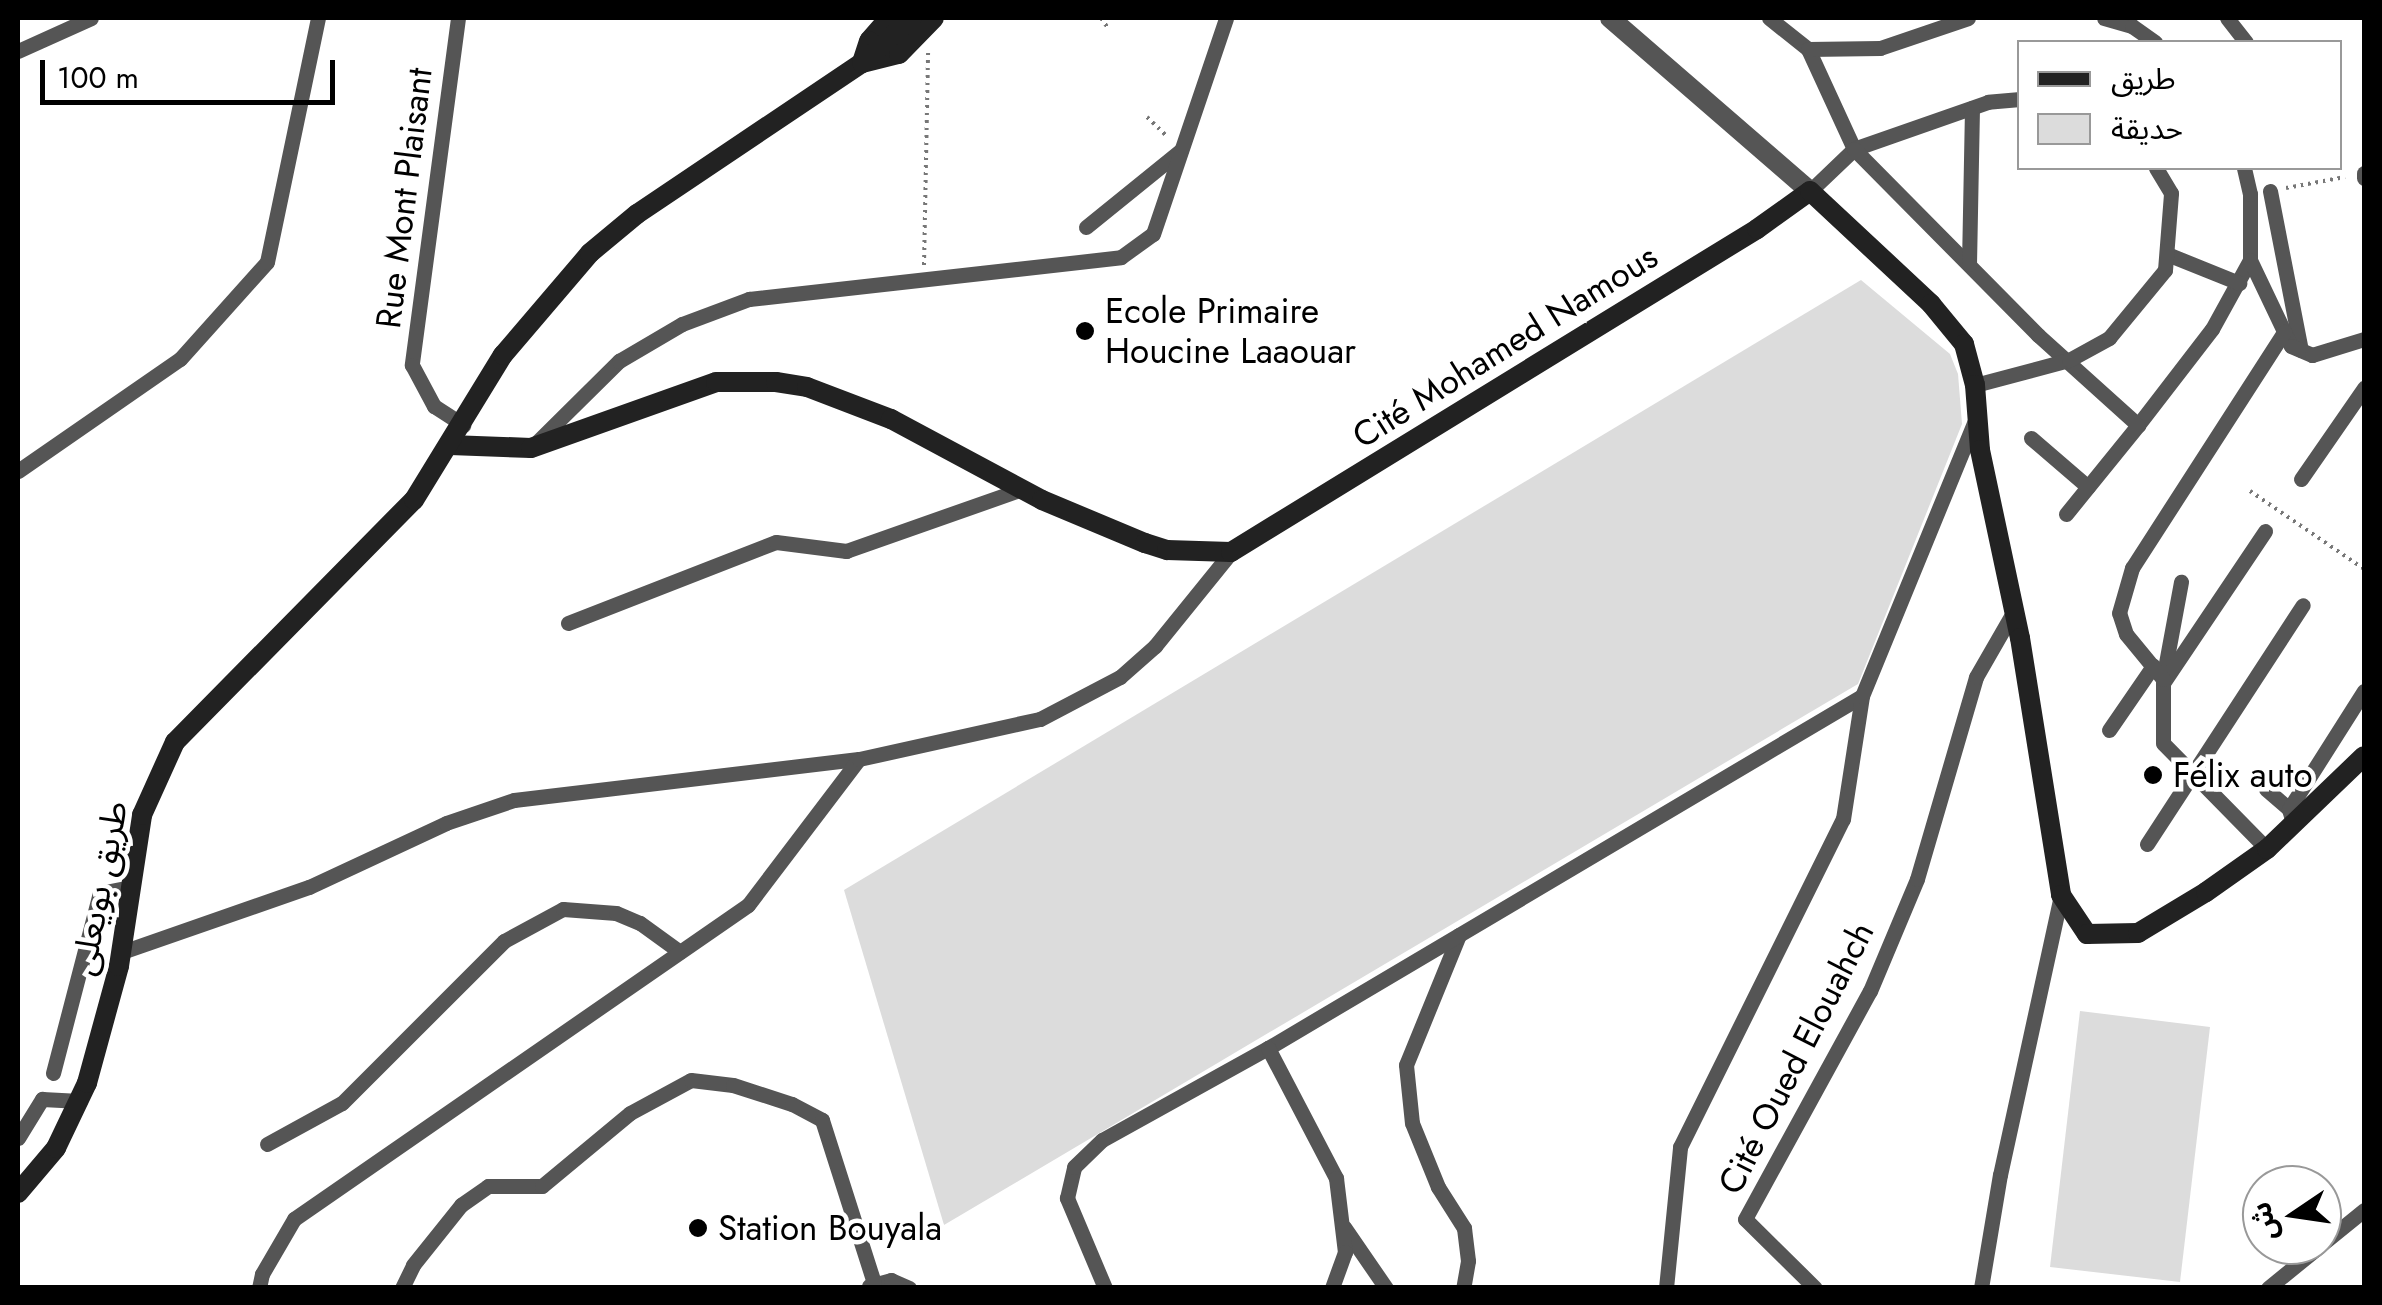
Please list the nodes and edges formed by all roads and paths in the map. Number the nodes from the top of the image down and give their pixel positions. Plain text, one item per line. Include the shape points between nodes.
1 (91, 18) edge
2 (318, 18) edge
3 (458, 18) edge
4 (889, 18) edge
5 (912, 18) edge
6 (934, 18) edge
7 (1100, 18) edge
8 (1226, 18) edge
9 (1610, 18) edge
10 (1769, 18) edge
11 (1968, 18) edge
12 (2104, 18) edge
13 (2228, 18) edge
14 (1108, 28) dead end
15 (2152, 40) edge
16 (2244, 40) edge
17 (1808, 49) junction
18 (18, 51) edge
19 (930, 58) dead end
20 (862, 63) junction
21 (2017, 99) edge
22 (1972, 108) junction
23 (1148, 117) dead end
24 (1854, 149) junction
25 (1181, 150) junction
26 (2157, 170) edge
27 (2244, 170) edge
28 (2364, 176) edge
29 (2270, 191) joint
30 (1810, 192) junction
31 (1086, 226) dead end
32 (2167, 254) junction
33 (2250, 260) junction
34 (1969, 264) junction
35 (923, 280) junction
36 (2239, 283) junction
37 (2284, 332) junction
38 (2364, 340) edge
39 (2301, 350) junction
40 (2069, 360) junction
41 (1975, 385) junction
42 (2364, 388) edge
43 (1977, 416) junction
44 (463, 425) junction
45 (2138, 425) junction
46 (2031, 438) dead end
47 (450, 446) junction
48 (531, 448) junction
49 (18, 471) edge
50 (2301, 479) dead end
51 (2088, 487) junction
52 (1022, 490) junction
53 (2250, 491) dead end
54 (2066, 514) dead end
55 (2265, 532) dead end
56 (1231, 552) junction
57 (2364, 570) edge
58 (2180, 582) dead end
59 (2304, 605) dead end
60 (2014, 610) junction
61 (568, 623) dead end
62 (2160, 676) junction
63 (2364, 690) edge
64 (1862, 696) junction
65 (2109, 730) dead end
66 (2364, 756) edge
67 (859, 759) junction
68 (2194, 775) junction
69 (2266, 789) dead end
70 (2291, 816) junction
71 (2146, 844) dead end
72 (2268, 849) junction
73 (131, 887) junction
74 (2062, 895) junction
75 (1458, 935) junction
76 (122, 952) junction
77 (680, 952) junction
78 (1268, 1048) junction
79 (53, 1073) dead end
80 (80, 1101) junction
81 (18, 1138) edge
82 (268, 1144) dead end
83 (18, 1193) edge
84 (2364, 1210) edge
85 (1341, 1224) junction
86 (2342, 1227) edge
87 (2296, 1265) edge
88 (870, 1285) edge
89 (259, 1288) edge
90 (402, 1288) edge
91 (909, 1288) edge
92 (1105, 1288) edge
93 (1332, 1288) edge
94 (1386, 1288) edge
95 (1463, 1288) edge
96 (1666, 1288) edge
97 (1815, 1288) edge
98 (1980, 1288) edge
99 (2268, 1288) edge

1 - 18 street
2 - 49 street via 267,262 180,359
3 - 44 street, Rue Mont Plaisant via 412,364 434,406
4 - 20 main road
5 - 20 main road
6 - 20 main road via 899,54
7 - 14 path
8 - 25 street
9 - 30 street
10 - 17 street
11 - 17 street via 1880,48
12 - 15 street
13 - 16 street
17 - 24 street
19 - 35 path
20 - 44 main road, طريق بويعلى via 637,214 590,254 503,355
21 - 22 street, Cité Mohamed Namous
22 - 24 street, Cité Mohamed Namous
22 - 34 street
23 - 25 path
24 - 30 street, Cité Mohamed Namous
24 - 34 street
25 - 31 street
25 - 35 street via 1153,234 1121,257
26 - 32 street via 2171,193
27 - 33 street
28 - 29 path
29 - 39 street
30 - 41 main road via 1931,304 1964,344
30 - 56 main road, Cité Mohamed Namous
32 - 36 street
32 - 40 street via 2166,270 2109,338
33 - 36 street
33 - 37 street
34 - 40 street
35 - 48 street via 750,299 682,324 619,360
36 - 45 street
37 - 39 street
37 - 62 street via 2132,568 2119,613 2126,634
38 - 39 street via 2312,354
40 - 41 street
40 - 45 street
41 - 43 main road
42 - 50 street
43 - 60 main road
43 - 64 street, Cité Oued Elouahch
44 - 47 main road, طريق بويعلى
45 - 51 street
46 - 51 street
47 - 48 main road
47 - 73 main road, طريق بويعلى via 414,500 175,742 142,814
48 - 52 main road via 716,382 776,382 808,387 891,419
51 - 54 street
52 - 56 main road via 1167,550
52 - 61 street via 846,551 776,542
53 - 57 path
55 - 62 street
56 - 67 street via 1155,646 1120,677 1040,719
58 - 62 street
59 - 68 street
60 - 74 main road
60 - 97 street, Cité Oued Elouahch via 1976,677 1916,879 1870,992 1745,1219
62 - 65 street
62 - 68 street via 2162,743
63 - 70 street
64 - 75 street
64 - 96 street, Cité Oued Elouahch via 1843,819 1680,1148
66 - 70 main road
67 - 76 street via 514,800 446,823 309,887
67 - 77 street via 748,905
68 - 71 street
68 - 72 street
69 - 70 street
70 - 72 main road
72 - 74 main road via 2138,933 2086,934
73 - 76 main road, طريق بويعلى
73 - 79 street via 100,893
74 - 98 street
75 - 78 street
75 - 95 street via 1406,1066 1412,1123 1438,1188 1464,1228
76 - 80 main road, طريق بويعلى
77 - 82 street via 616,913 563,909 504,942 342,1103
77 - 89 street via 294,1220
78 - 85 street via 1336,1178
78 - 92 street via 1102,1140 1074,1166 1067,1198
80 - 81 street via 42,1099
80 - 83 main road, طريق بويعلى via 56,1148
84 - 86 street
85 - 93 street via 1344,1252
85 - 94 street
87 - 99 street
88 - 90 street via 822,1120 748,1090 691,1080 630,1114 542,1186 488,1186 461,1206
88 - 91 street via 891,1280

